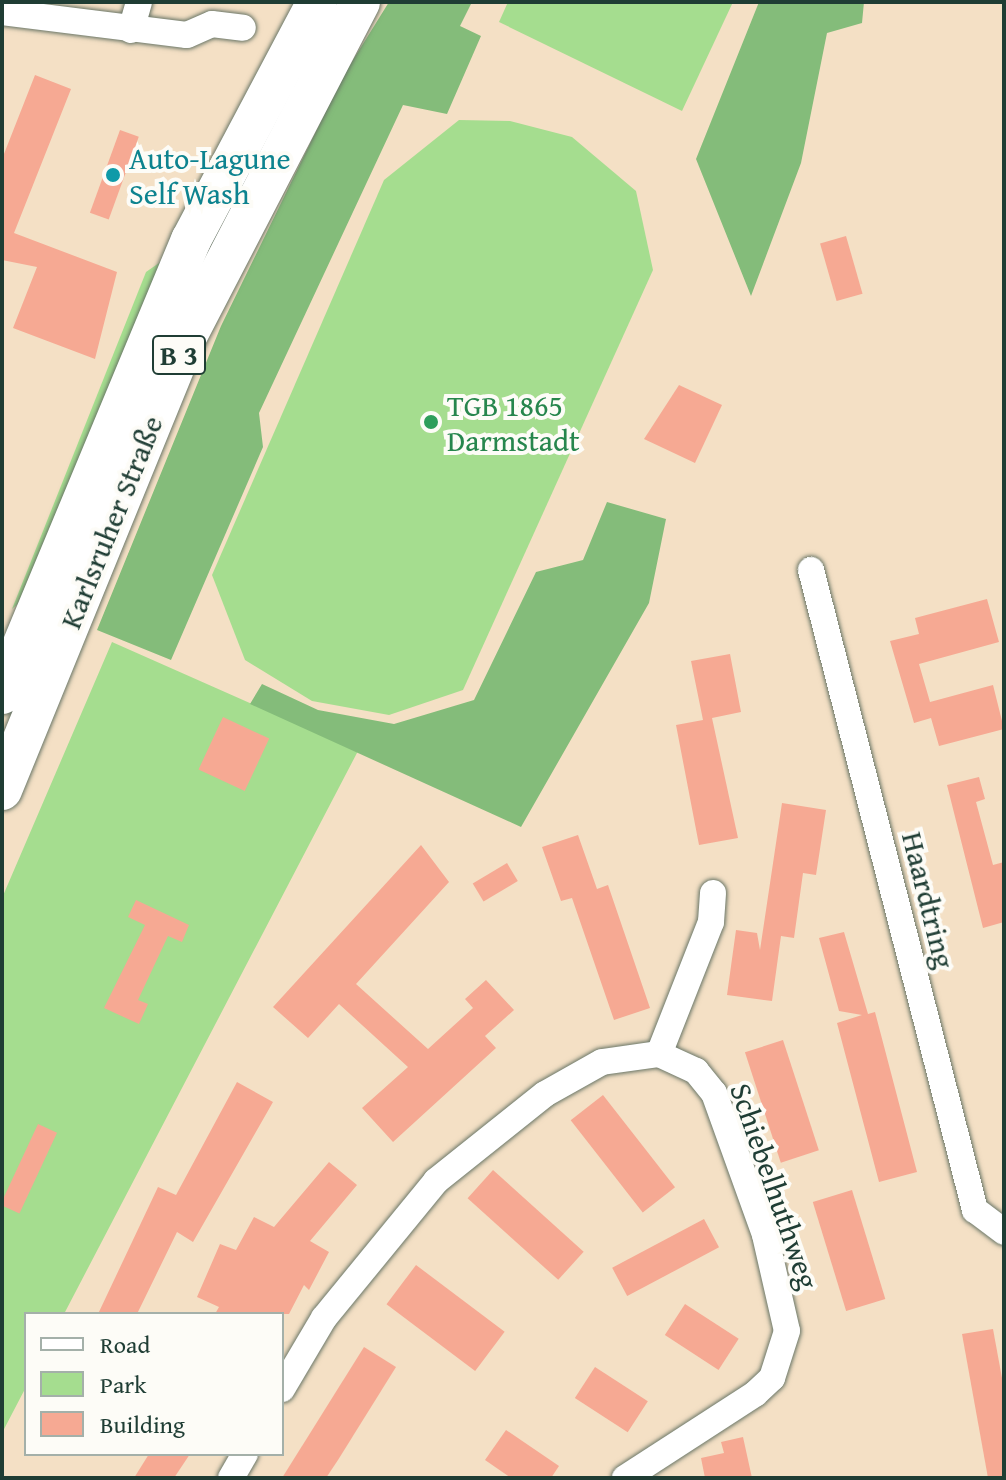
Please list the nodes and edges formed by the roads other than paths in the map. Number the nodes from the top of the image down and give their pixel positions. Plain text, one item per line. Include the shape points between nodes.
1 (139, 2) edge
2 (317, 2) edge
3 (360, 2) edge
4 (2, 12) edge
5 (243, 28) dead end
6 (131, 30) junction
7 (811, 570) dead end
8 (2, 694) edge
9 (2, 790) edge
10 (713, 893) dead end
11 (659, 1054) junction
12 (1004, 1232) edge
13 (284, 1386) edge
14 (244, 1456) edge
15 (231, 1478) edge
16 (625, 1478) edge

1 - 6 street
2 - 8 main road, Karlsruher Straße / B 3 via 191,240
3 - 9 main road, Karlsruher Straße / B 3 via 186,338
4 - 6 street
5 - 6 street via 212,24 187,35
7 - 12 street, Haardtring via 975,1210
10 - 11 street via 711,922
11 - 13 street via 602,1062 545,1094 436,1181 324,1318
11 - 16 street, Schiebelhuthweg via 696,1071 714,1093 765,1235 787,1331 772,1378 755,1394
14 - 15 street

